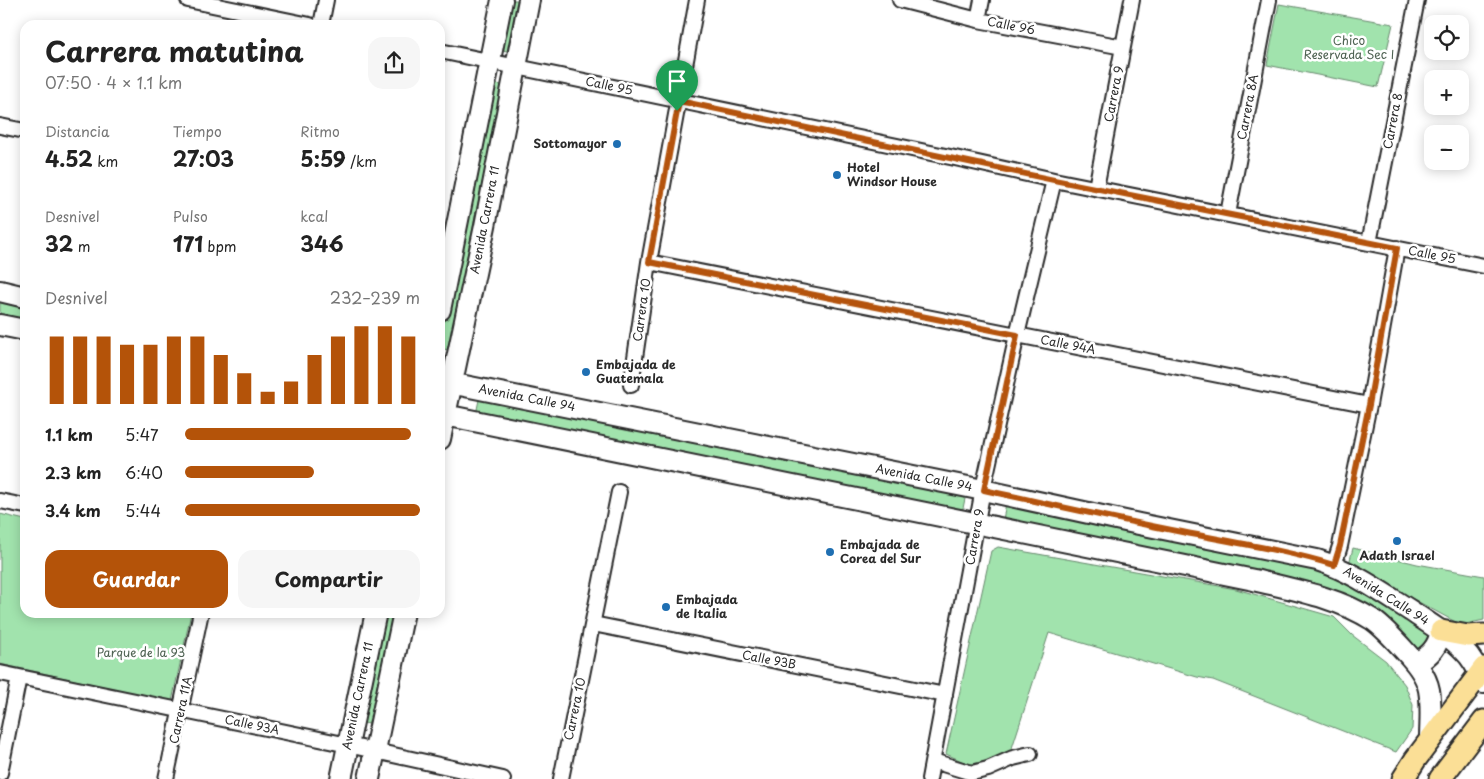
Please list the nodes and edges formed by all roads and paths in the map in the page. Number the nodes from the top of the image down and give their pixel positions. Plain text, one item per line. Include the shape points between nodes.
1 (188, 0) edge
2 (326, 0) edge
3 (502, 0) edge
4 (529, 0) edge
5 (697, 0) edge
6 (900, 0) edge
7 (982, 0) edge
8 (1132, 0) edge
9 (1269, 0) edge
10 (1417, 0) edge
11 (286, 20) edge
12 (322, 20) edge
13 (978, 20) junction
14 (1123, 47) junction
15 (445, 52) edge
16 (490, 62) junction
17 (516, 67) junction
18 (679, 101) junction
19 (0, 126) edge
20 (20, 131) edge
21 (1054, 180) junction
22 (1096, 188) junction
23 (1228, 214) junction
24 (1369, 243) junction
25 (1397, 248) junction
26 (649, 262) junction
27 (1484, 266) edge
28 (445, 285) edge
29 (0, 292) edge
30 (20, 295) edge
31 (0, 325) edge
32 (20, 329) edge
33 (1017, 335) junction
34 (446, 382) edge
35 (632, 385) dead end
36 (1369, 405) junction
37 (445, 414) edge
38 (984, 490) junction
39 (619, 492) dead end
40 (0, 501) edge
41 (20, 505) edge
42 (977, 524) junction
43 (1334, 565) junction
44 (200, 618) edge
45 (375, 618) edge
46 (403, 618) edge
47 (593, 624) junction
48 (1441, 631) junction
49 (1484, 635) edge
50 (1416, 663) junction
51 (0, 673) edge
52 (1483, 675) edge
53 (19, 677) junction
54 (946, 695) junction
55 (181, 710) junction
56 (1484, 722) edge
57 (1430, 740) junction
58 (348, 745) junction
59 (375, 751) junction
60 (1030, 754) dead end
61 (933, 761) junction
62 (0, 773) edge
63 (166, 779) edge
64 (341, 779) edge
65 (369, 779) edge
66 (503, 779) edge
67 (561, 779) edge
68 (929, 779) edge
69 (1403, 779) edge
70 (1440, 779) edge

1 - 11 street
2 - 12 street
3 - 16 main road
4 - 17 main road, Avenida Carrera 11
5 - 18 street, Carrera 10
6 - 13 street, Calle 96
7 - 13 street
8 - 14 street, Carrera 9
9 - 23 street, Carrera 8A
10 - 24 street, Carrera 8
13 - 14 street, Calle 96
14 - 22 street, Carrera 9
15 - 16 street, Calle 95
16 - 17 street, Calle 95
16 - 28 main road
17 - 18 street, Calle 95
17 - 34 main road, Avenida Carrera 11
18 - 21 street, Calle 95
18 - 26 street, Carrera 10
19 - 20 street
21 - 22 street, Calle 95
21 - 33 street, Carrera 9
22 - 23 street, Calle 95
23 - 24 street, Calle 95
24 - 25 street, Calle 95
25 - 27 street, Calle 95
25 - 36 street
26 - 33 street, Calle 94A
26 - 35 street, Carrera 10
29 - 30 main road
31 - 32 main road
33 - 36 street, Calle 94A
33 - 38 street, Carrera 9
34 - 38 main road, Avenida Calle 94
36 - 43 street
37 - 42 main road
38 - 42 street, Carrera 9
38 - 43 main road, Avenida Calle 94
39 - 47 street, Carrera 10
40 - 41 street
42 - 50 main road via 1317,595 1352,608 1374,621
42 - 54 street, Carrera 9
43 - 48 main road, Avenida Calle 94 via 1375,587
44 - 55 street, Carrera 11A
45 - 58 main road, Avenida Carrera 11
46 - 59 main road
47 - 54 street, Calle 93B
47 - 67 street, Carrera 10
48 - 49 main road
48 - 50 main road via 1436,647 1424,660
48 - 52 main road, Avenida Calle 94 via 1462,648
50 - 57 main road via 1429,689
51 - 53 street, Calle 93A
52 - 57 main road
53 - 55 street, Calle 93A
53 - 62 street
54 - 61 street, Carrera 9
55 - 58 street, Calle 93A
55 - 63 street, Carrera 11A
56 - 70 main road
57 - 69 main road
58 - 59 street, Calle 93A
58 - 64 main road, Avenida Carrera 11
59 - 65 main road
59 - 66 street, Calle 93A
60 - 61 street via 972,774
61 - 68 street, Carrera 9

